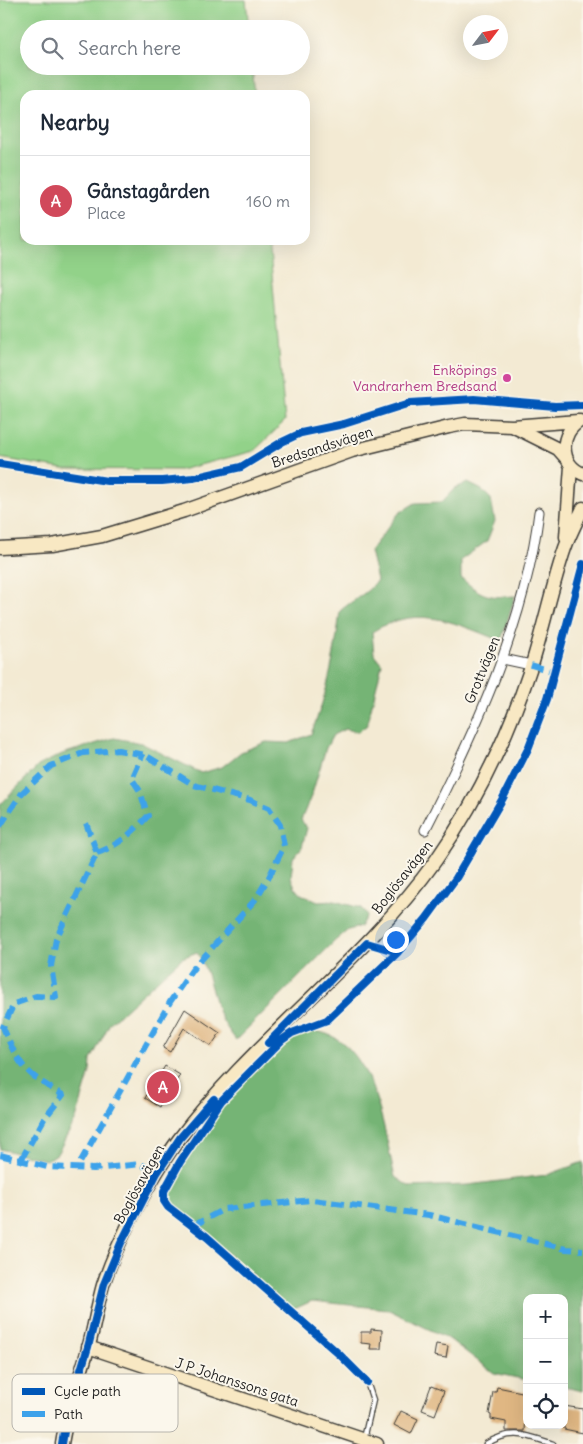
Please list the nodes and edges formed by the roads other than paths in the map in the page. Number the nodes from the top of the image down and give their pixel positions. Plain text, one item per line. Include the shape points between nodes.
1 (581, 421) edge
2 (512, 426) junction
3 (569, 462) junction
4 (583, 474) edge
5 (583, 508) edge
6 (539, 512) dead end
7 (566, 547) junction
8 (0, 548) edge
9 (503, 659) junction
10 (531, 665) junction
11 (425, 830) dead end
12 (88, 1347) junction
13 (80, 1374) edge
14 (168, 1374) edge
15 (178, 1377) edge
16 (367, 1382) dead end
17 (363, 1440) junction
18 (377, 1444) edge
19 (486, 1444) edge
20 (553, 1444) edge

1 - 2 street, Bredsandsvägen
1 - 3 street, Boglösavägen via 566,434
2 - 3 street via 558,449
2 - 8 street, Bredsandsvägen via 465,424 401,437 110,534 52,545
3 - 4 street
3 - 7 street, Boglösavägen
5 - 7 street, Boglösavägen
6 - 9 street, Grottvägen via 534,550
7 - 10 street, Boglösavägen
9 - 10 street
9 - 11 street, Grottvägen
10 - 12 street, Boglösavägen via 488,774 436,860 406,900 367,943 230,1081 180,1138 157,1173 121,1242 104,1284
12 - 13 street, Boglösavägen
12 - 14 street, J P Johanssons gata
15 - 17 street, J P Johanssons gata
16 - 17 lane via 373,1400
17 - 18 street, J P Johanssons gata
19 - 20 lane via 512,1433

